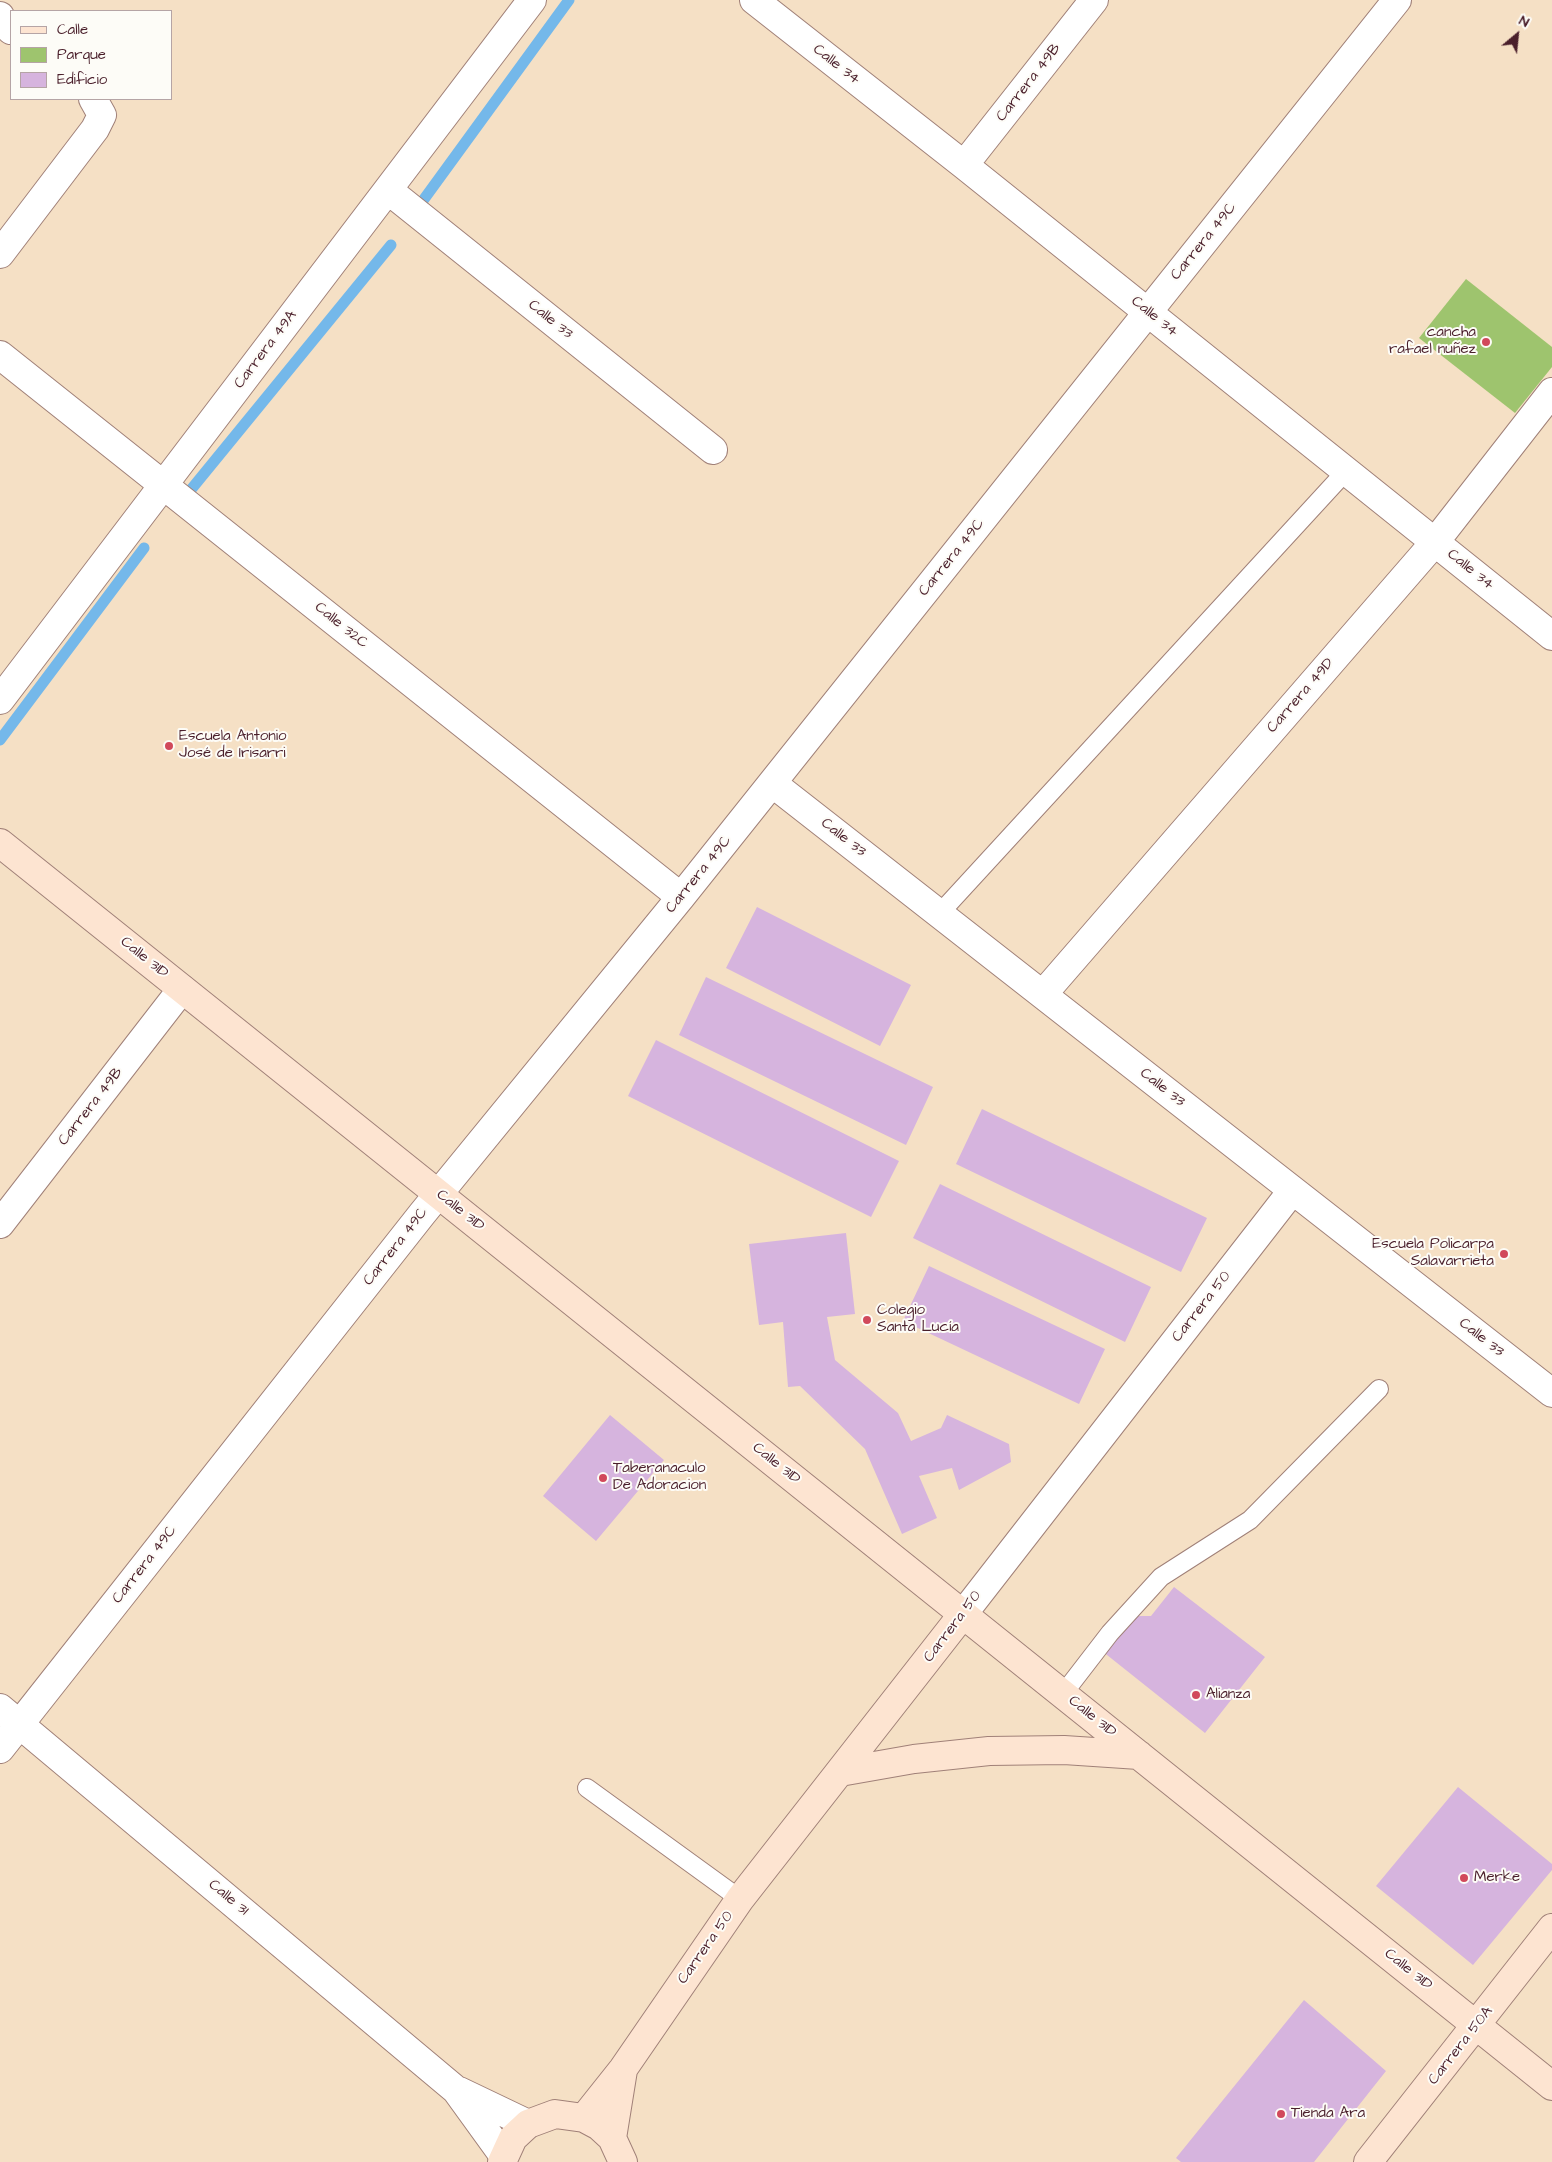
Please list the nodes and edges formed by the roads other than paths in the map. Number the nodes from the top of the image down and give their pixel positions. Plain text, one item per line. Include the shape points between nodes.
1 (532, 0) edge
2 (754, 0) edge
3 (1094, 0) edge
4 (1397, 0) edge
5 (0, 16) edge
6 (10, 29) edge
7 (94, 100) edge
8 (964, 165) junction
9 (388, 190) junction
10 (0, 254) edge
11 (1148, 312) junction
12 (0, 355) edge
13 (1552, 392) edge
14 (713, 450) dead end
15 (1347, 470) junction
16 (164, 485) junction
17 (1435, 542) junction
18 (1552, 636) edge
19 (0, 700) edge
20 (772, 782) junction
21 (0, 843) edge
22 (681, 897) junction
23 (940, 913) junction
24 (182, 989) junction
25 (1043, 994) junction
26 (1292, 1191) junction
27 (438, 1194) junction
28 (0, 1224) edge
29 (1379, 1389) dead end
30 (1552, 1393) edge
31 (963, 1614) junction
32 (1063, 1694) junction
33 (10, 1716) edge
34 (0, 1749) edge
35 (1139, 1754) junction
36 (840, 1772) junction
37 (587, 1788) dead end
38 (740, 1899) junction
39 (1552, 1928) edge
40 (1477, 2026) junction
41 (623, 2069) junction
42 (1552, 2086) edge
43 (456, 2090) junction
44 (584, 2118) junction
45 (528, 2124) junction
46 (612, 2138) junction
47 (502, 2158) edge
48 (623, 2162) edge
49 (1368, 2162) edge

1 - 9 street, Carrera 49A
2 - 8 street, Calle 34
3 - 8 street, Carrera 49B
4 - 11 street, Carrera 49C
5 - 6 street
7 - 10 street via 102,115 95,129
8 - 11 street, Calle 34
9 - 14 street, Calle 33
9 - 16 street, Carrera 49A
11 - 15 street, Calle 34
11 - 20 street, Carrera 49C
12 - 16 street, Calle 32C
13 - 17 street, Carrera 49D
15 - 17 street, Calle 34
15 - 23 lane
16 - 19 street, Carrera 49A
16 - 22 street, Calle 32C
17 - 18 street, Calle 34
17 - 25 street, Carrera 49D
20 - 22 street, Carrera 49C
20 - 23 street, Calle 33
21 - 24 street, Calle 31D
22 - 27 street, Carrera 49C
23 - 25 street, Calle 33
24 - 27 street, Calle 31D
24 - 28 street, Carrera 49B
25 - 26 street, Calle 33
26 - 30 street, Calle 33
26 - 31 street, Carrera 50
27 - 31 street, Calle 31D
27 - 33 street, Carrera 49C
29 - 32 lane via 1250,1520 1161,1577 1110,1632
31 - 32 street, Calle 31D
31 - 36 street, Carrera 50
32 - 35 street, Calle 31D
33 - 34 street, Carrera 49C
33 - 43 street, Calle 31
35 - 36 street via 989,1751 914,1759
35 - 40 street, Calle 31D
36 - 38 street, Carrera 50
37 - 38 lane
38 - 41 street, Carrera 50
39 - 40 street, Carrera 50A
40 - 42 street, Calle 31D
40 - 49 street, Carrera 50A
41 - 44 street, Carrera 50
41 - 46 street, Carrera 50
43 - 45 street, Calle 31
43 - 47 street, Calle 31
44 - 45 street via 555,2114
44 - 46 street
45 - 47 street via 513,2138
46 - 48 street

